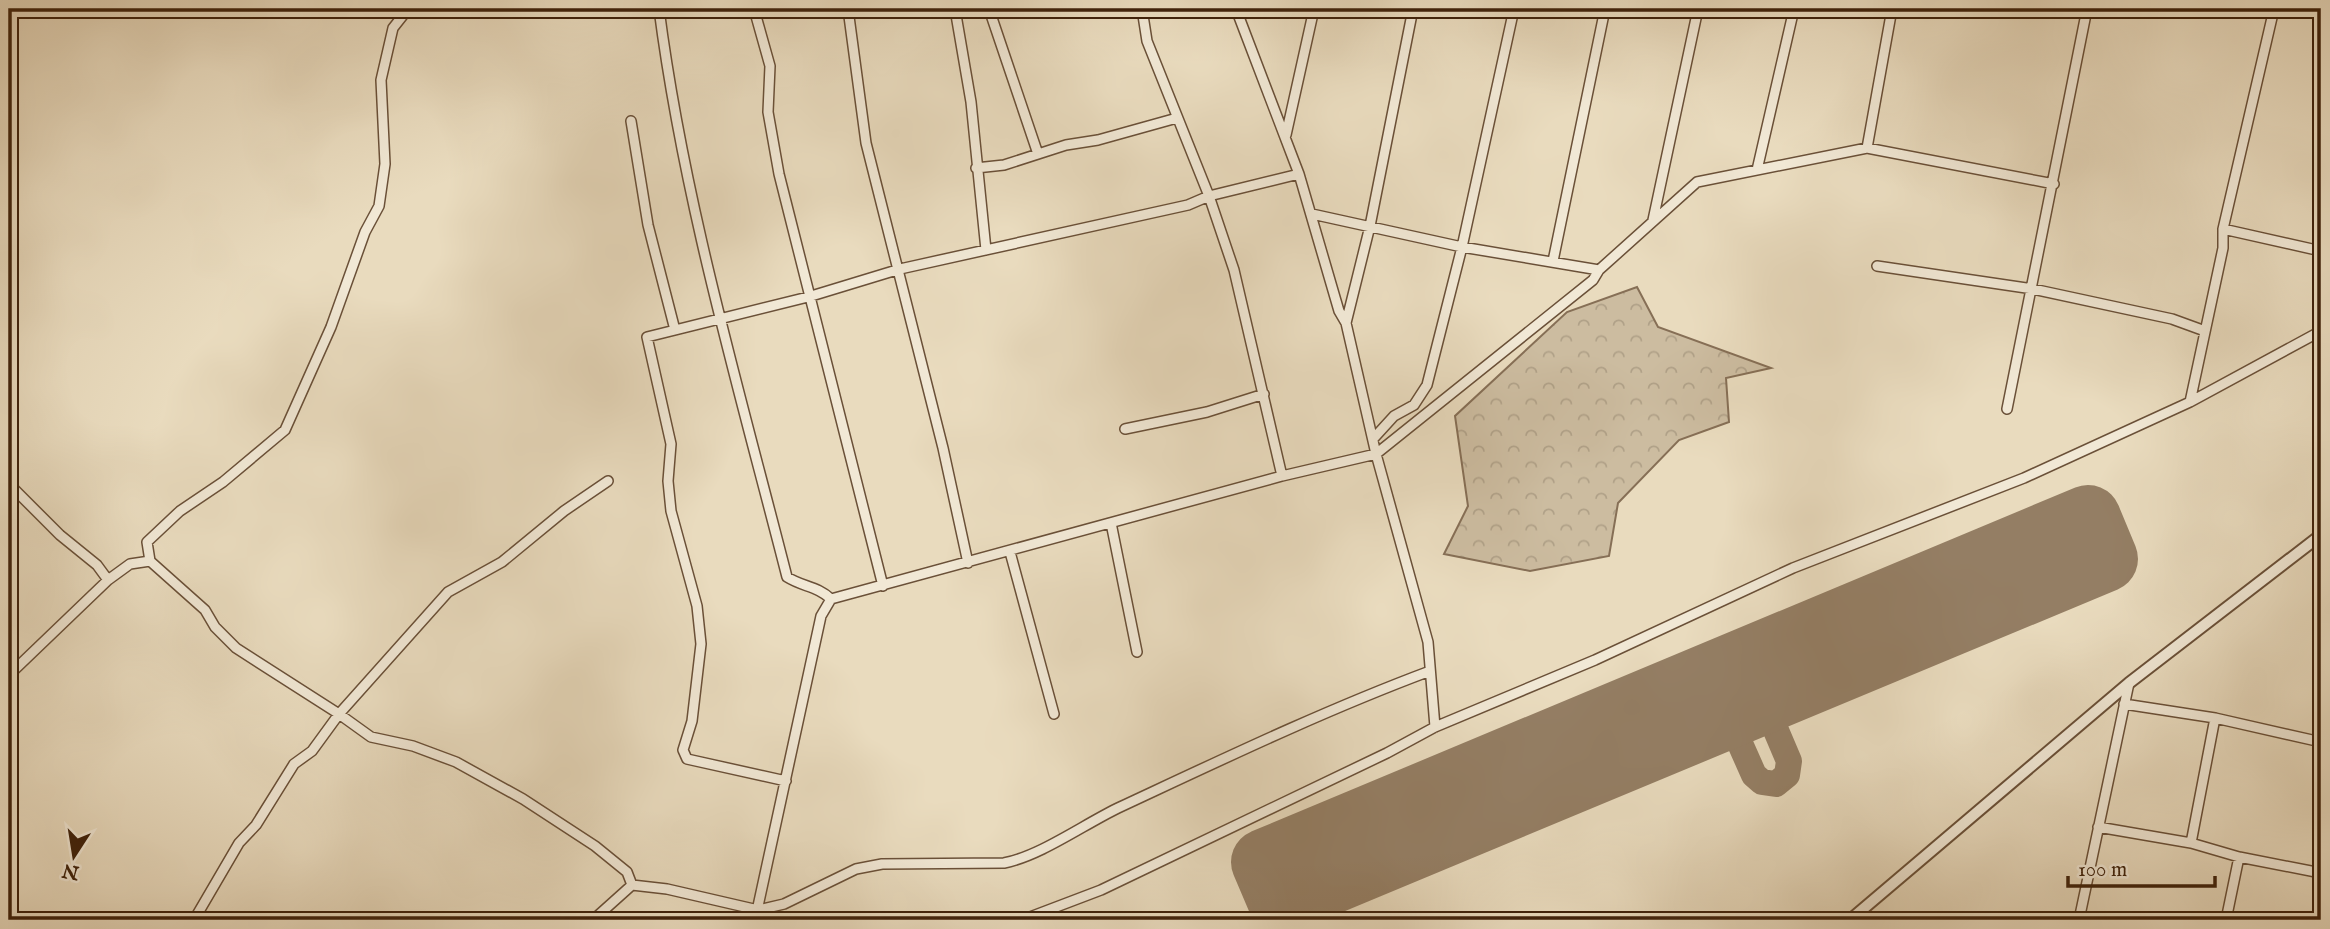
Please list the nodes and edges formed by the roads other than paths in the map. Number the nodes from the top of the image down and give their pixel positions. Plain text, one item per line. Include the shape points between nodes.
1 (408, 9) edge
2 (660, 9) edge
3 (754, 9) edge
4 (849, 9) edge
5 (955, 9) edge
6 (989, 9) edge
7 (1142, 9) edge
8 (1236, 9) edge
9 (1314, 9) edge
10 (1413, 9) edge
11 (1514, 9) edge
12 (1605, 9) edge
13 (1698, 9) edge
14 (1794, 9) edge
15 (1892, 9) edge
16 (2087, 9) edge
17 (2274, 9) edge
18 (1177, 118) junction
19 (631, 121) dead end
20 (1286, 136) junction
21 (1867, 148) junction
22 (1038, 155) junction
23 (976, 168) junction
24 (1757, 170) junction
25 (1299, 174) junction
26 (2054, 184) junction
27 (1209, 196) junction
28 (1312, 214) junction
29 (1653, 220) junction
30 (1370, 226) junction
31 (2223, 229) junction
32 (1462, 247) junction
33 (986, 250) junction
34 (2321, 251) edge
35 (1553, 261) junction
36 (1877, 266) dead end
37 (900, 269) junction
38 (1599, 270) junction
39 (2033, 289) junction
40 (808, 297) junction
41 (720, 319) junction
42 (1346, 323) junction
43 (675, 330) junction
44 (2205, 331) junction
45 (2321, 331) edge
46 (1264, 394) junction
47 (2190, 402) junction
48 (2007, 409) dead end
49 (1125, 429) dead end
50 (1373, 439) junction
51 (1376, 454) junction
52 (1282, 476) junction
53 (608, 481) dead end
54 (9, 484) edge
55 (1111, 523) junction
56 (2321, 535) edge
57 (1010, 552) junction
58 (150, 561) junction
59 (968, 563) junction
60 (108, 580) junction
61 (883, 586) junction
62 (831, 599) junction
63 (1137, 652) dead end
64 (1430, 671) junction
65 (9, 675) edge
66 (2129, 683) junction
67 (2124, 704) junction
68 (339, 714) junction
69 (1054, 714) dead end
70 (2215, 718) junction
71 (1434, 727) junction
72 (2321, 742) edge
73 (786, 782) junction
74 (2098, 827) junction
75 (2191, 843) junction
76 (2239, 857) junction
77 (2321, 873) edge
78 (632, 885) junction
79 (756, 915) edge
80 (194, 920) edge
81 (593, 920) edge
82 (1022, 920) edge
83 (1686, 920) edge
84 (1698, 920) edge
85 (1850, 920) edge
86 (2079, 920) edge
87 (2226, 920) edge

1 - 58 street via 393,27 382,80 386,164 379,206 285,430 147,542
2 - 41 street via 682,161
3 - 40 street via 770,66 768,112 779,174
4 - 37 street via 866,143
5 - 23 street via 971,102
6 - 22 street
7 - 18 street via 1147,41
8 - 20 street
9 - 20 street
10 - 30 street
11 - 32 street
12 - 35 street
13 - 29 street
14 - 24 street
15 - 21 street
16 - 26 street
17 - 31 street
18 - 22 street
18 - 27 street
19 - 43 street via 648,225
20 - 25 street
21 - 24 street
21 - 26 street
22 - 23 street
23 - 33 street
24 - 29 street via 1697,182
25 - 27 street
25 - 28 street
26 - 39 street
27 - 33 street via 1188,205
27 - 46 street via 1234,270
28 - 30 street
28 - 42 street
29 - 38 street
30 - 32 street
30 - 42 street
31 - 34 street
31 - 44 street
32 - 35 street
32 - 50 street via 1423,396 1394,416
33 - 37 street
35 - 38 street
36 - 39 street
37 - 40 street
37 - 59 street
38 - 51 street via 1539,325
39 - 44 street via 2172,319
39 - 48 street
40 - 41 street
40 - 61 street
41 - 43 street
41 - 62 street via 787,577 820,588
42 - 50 street
43 - 73 street via 647,337 671,444 671,511 697,606 701,644 692,721 683,750 687,759
44 - 47 street
45 - 47 street
46 - 49 street via 1207,412
46 - 52 street
47 - 71 street via 1990,493 1793,568 1595,660
50 - 51 street
51 - 52 street
51 - 64 street via 1428,642
52 - 55 street
53 - 68 street via 502,562 448,592
54 - 60 street
55 - 57 street
55 - 63 street
56 - 66 street
57 - 59 street
57 - 69 street
58 - 60 street via 130,564
58 - 68 street via 205,611 236,648
59 - 61 street
60 - 65 street
61 - 62 street
62 - 73 street via 821,616
64 - 71 street
64 - 79 street via 1333,707 1080,826 1019,860 882,864 856,869
66 - 67 street
66 - 85 street
67 - 70 street
67 - 74 street
68 - 78 street via 371,737 456,762 523,799 595,846 627,872
68 - 80 street via 312,751 294,764 256,825 239,843
70 - 72 street
70 - 75 street
71 - 82 street via 1101,890
73 - 79 street
74 - 75 street
74 - 86 street
75 - 76 street
76 - 77 street
76 - 87 street
78 - 79 street
78 - 81 street
83 - 84 street

